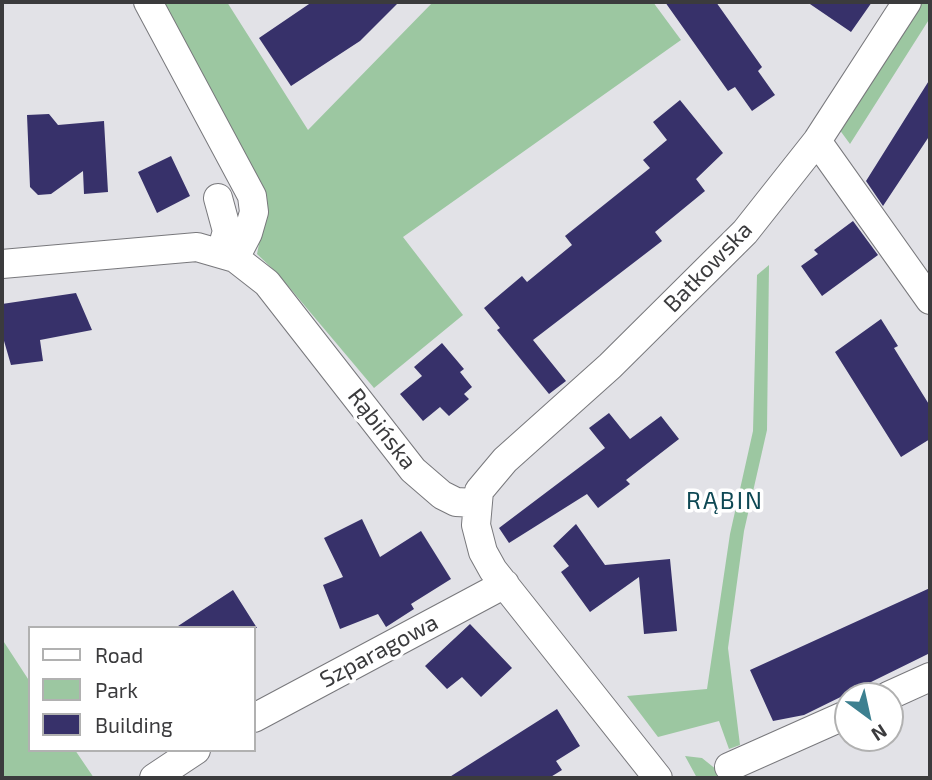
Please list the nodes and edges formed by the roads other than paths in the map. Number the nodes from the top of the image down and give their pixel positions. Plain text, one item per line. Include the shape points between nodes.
1 (148, 2) edge
2 (907, 2) edge
3 (817, 141) junction
4 (218, 198) dead end
5 (228, 255) junction
6 (2, 264) edge
7 (930, 300) edge
8 (476, 503) junction
9 (505, 584) junction
10 (930, 677) edge
11 (904, 689) edge
12 (256, 717) edge
13 (834, 720) edge
14 (193, 752) edge
15 (729, 767) dead end
16 (155, 778) edge
17 (658, 778) edge

1 - 5 street via 252,196 254,212 248,233
2 - 3 street, Batkowska
3 - 7 street
3 - 8 street, Batkowska via 745,232 610,366 505,460 479,491
4 - 5 street
5 - 6 street via 197,247 171,248
5 - 8 street, Rąbińska via 267,283 429,487 456,502
8 - 9 street via 483,552
9 - 12 street, Szparagowa
9 - 17 street
10 - 11 street
13 - 15 street
14 - 16 street

